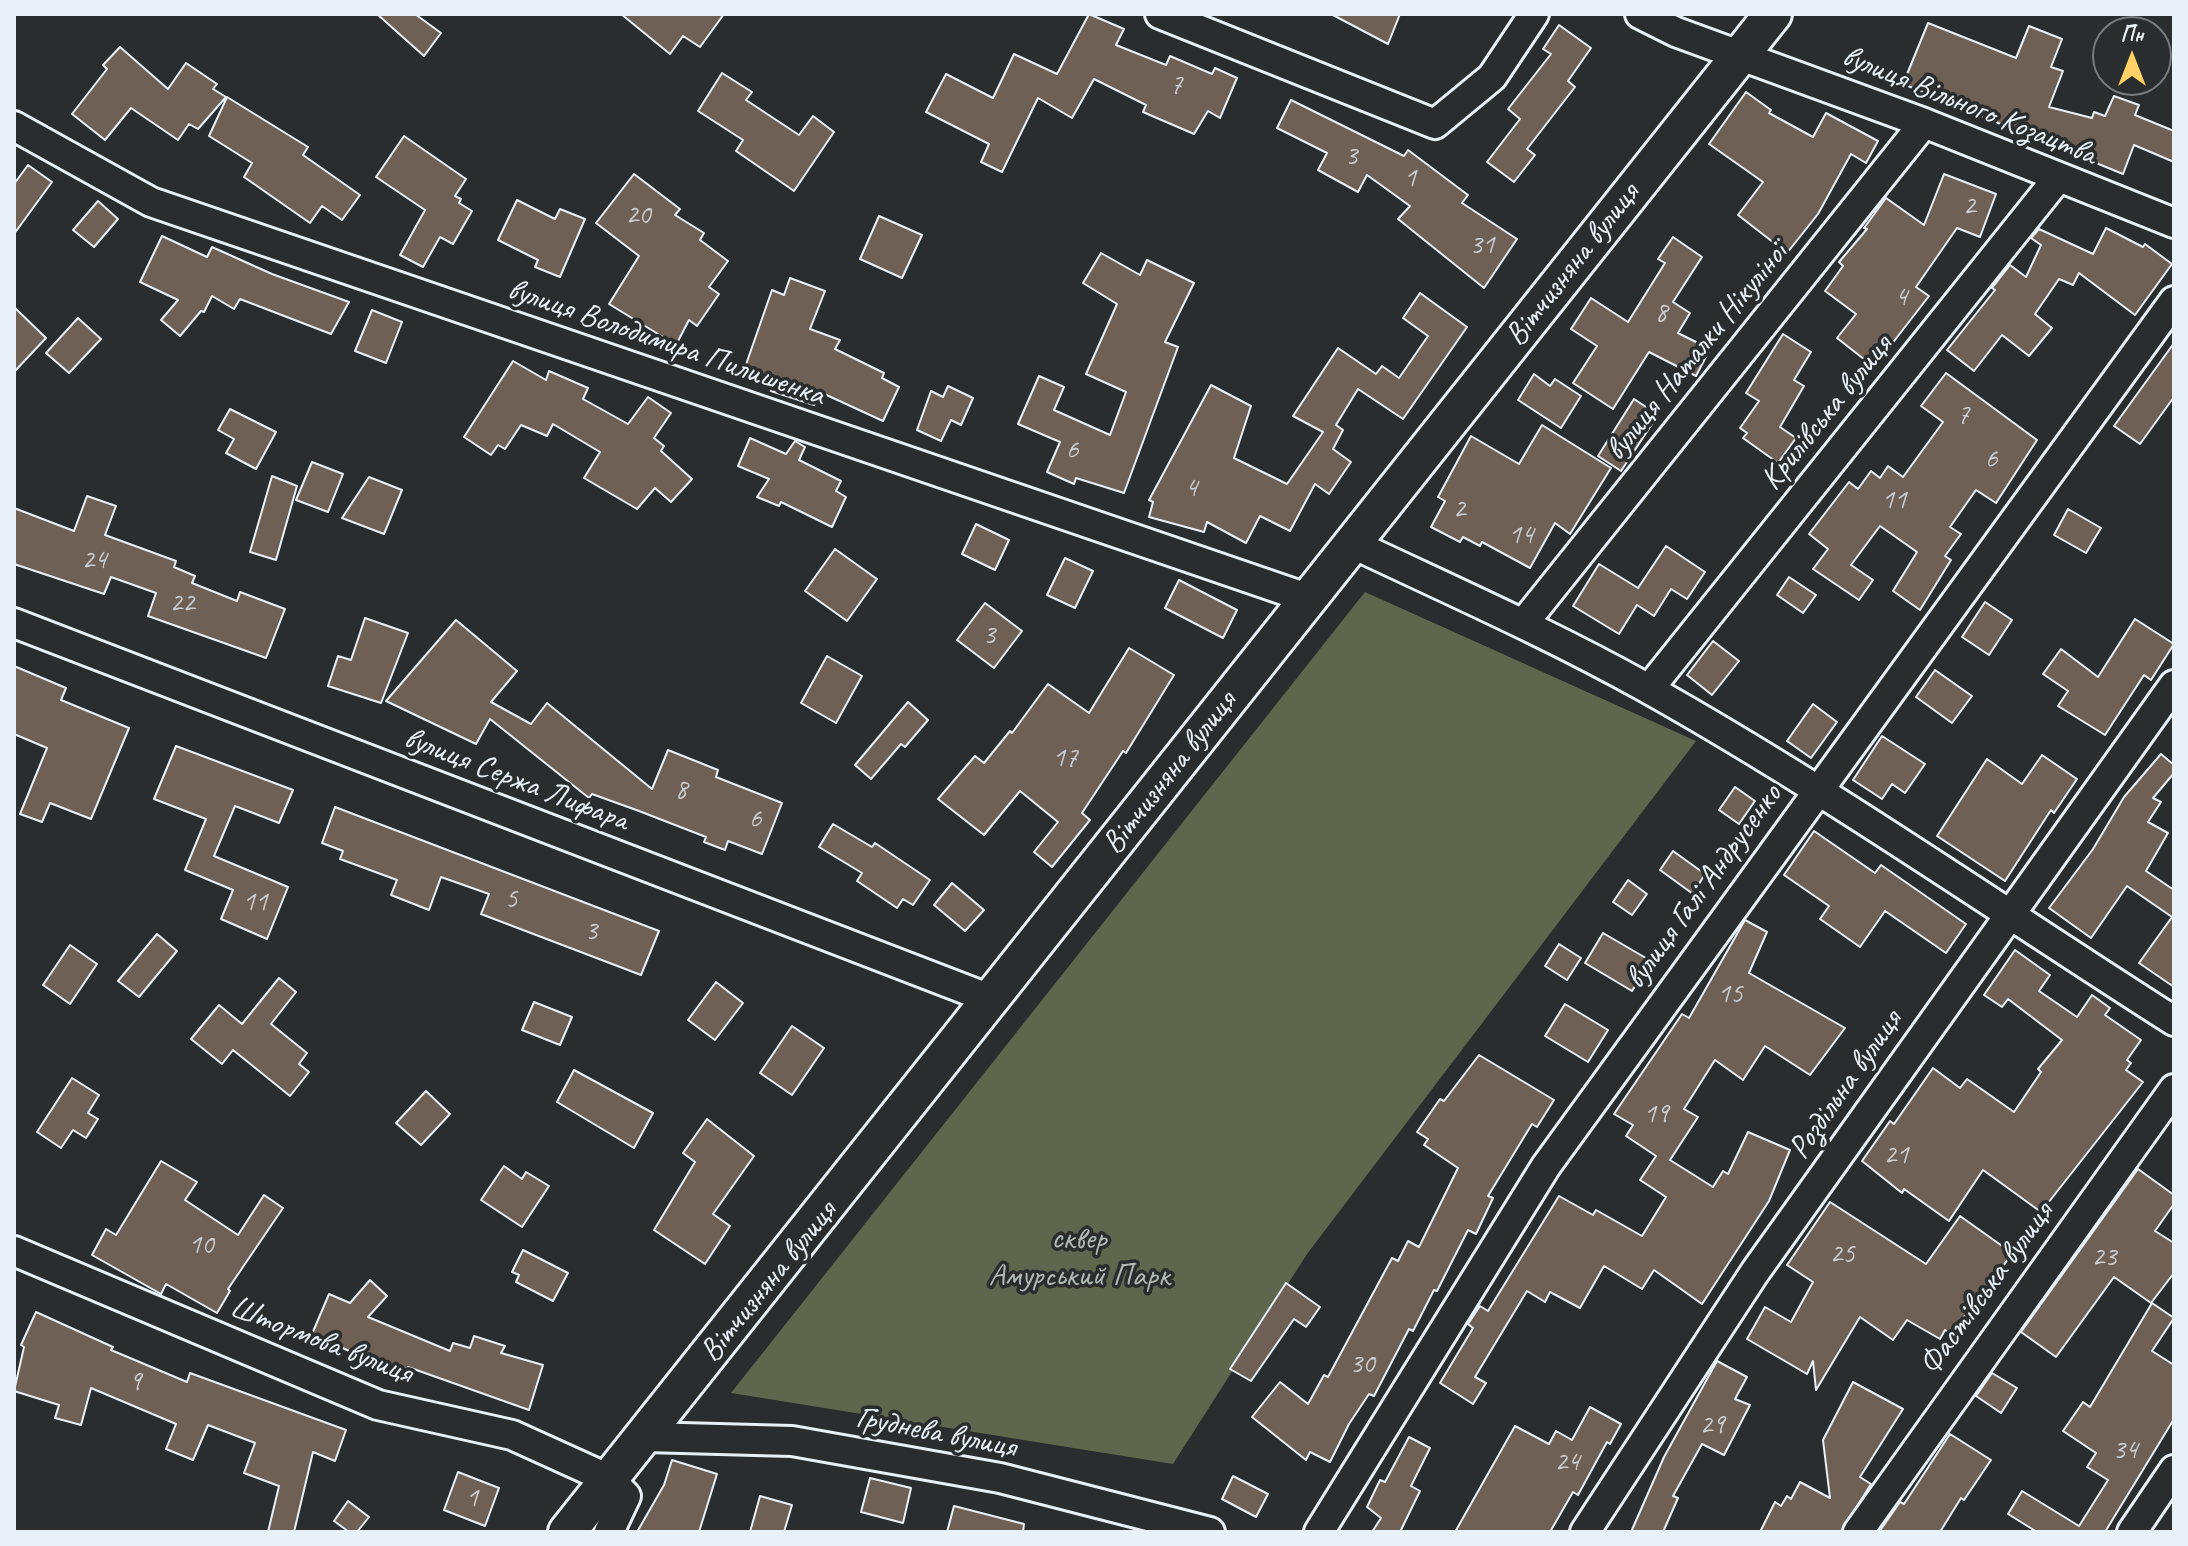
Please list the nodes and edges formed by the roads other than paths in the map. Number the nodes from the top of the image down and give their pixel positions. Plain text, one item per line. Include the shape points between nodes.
1 (1160, 14) edge
2 (1534, 14) edge
3 (1640, 14) edge
4 (1773, 14) edge
5 (1739, 53) junction
6 (1924, 123) junction
7 (14, 126) edge
8 (2057, 179) junction
9 (2174, 223) edge
10 (2174, 301) edge
11 (1351, 543) junction
12 (1307, 598) junction
13 (14, 623) edge
14 (1523, 624) junction
15 (2174, 685) edge
16 (1649, 689) junction
17 (1817, 789) junction
18 (2008, 915) junction
19 (993, 1000) junction
20 (2174, 1021) edge
21 (2174, 1089) edge
22 (14, 1251) edge
23 (645, 1437) junction
24 (2174, 1470) edge
25 (609, 1479) junction
26 (567, 1532) edge
27 (609, 1532) edge
28 (1210, 1532) edge
29 (1319, 1532) edge
30 (1585, 1532) edge
31 (1858, 1532) edge
32 (2132, 1532) edge

1 - 2 street via 1435,124 1492,77
3 - 5 street, вулиця Вільного Козацтва
4 - 5 street, Вітчизняна вулиця
5 - 6 street, вулиця Вільного Козацтва
5 - 11 street, Вітчизняна вулиця
6 - 8 street, вулиця Вільного Козацтва
6 - 14 street, вулиця Наталки Нікуліної
7 - 12 street, вулиця Володимира Пилишенка via 151,202
8 - 9 street, вулиця Вільного Козацтва
8 - 16 street, Крилівська вулиця
10 - 17 street, вулиця Галі Андрусенко
11 - 12 street, Вітчизняна вулиця
11 - 14 street
12 - 19 street, Вітчизняна вулиця
13 - 19 street, вулиця Сержа Лифара
14 - 16 street
15 - 18 street, Роздільна вулиця
16 - 17 street
17 - 18 street
17 - 29 street, вулиця Галі Андрусенко via 1546,1166
18 - 20 street
18 - 30 street, Роздільна вулиця via 1755,1272
19 - 23 street, Вітчизняна вулиця
21 - 31 street, Фастівська вулиця
22 - 25 street, Штормова вулиця via 378,1405 512,1435
23 - 25 street, Вітчизняна вулиця
23 - 28 street, Груднева вулиця via 792,1441 1000,1478
24 - 32 street
25 - 26 street, Вітчизняна вулиця
25 - 27 street via 626,1496

